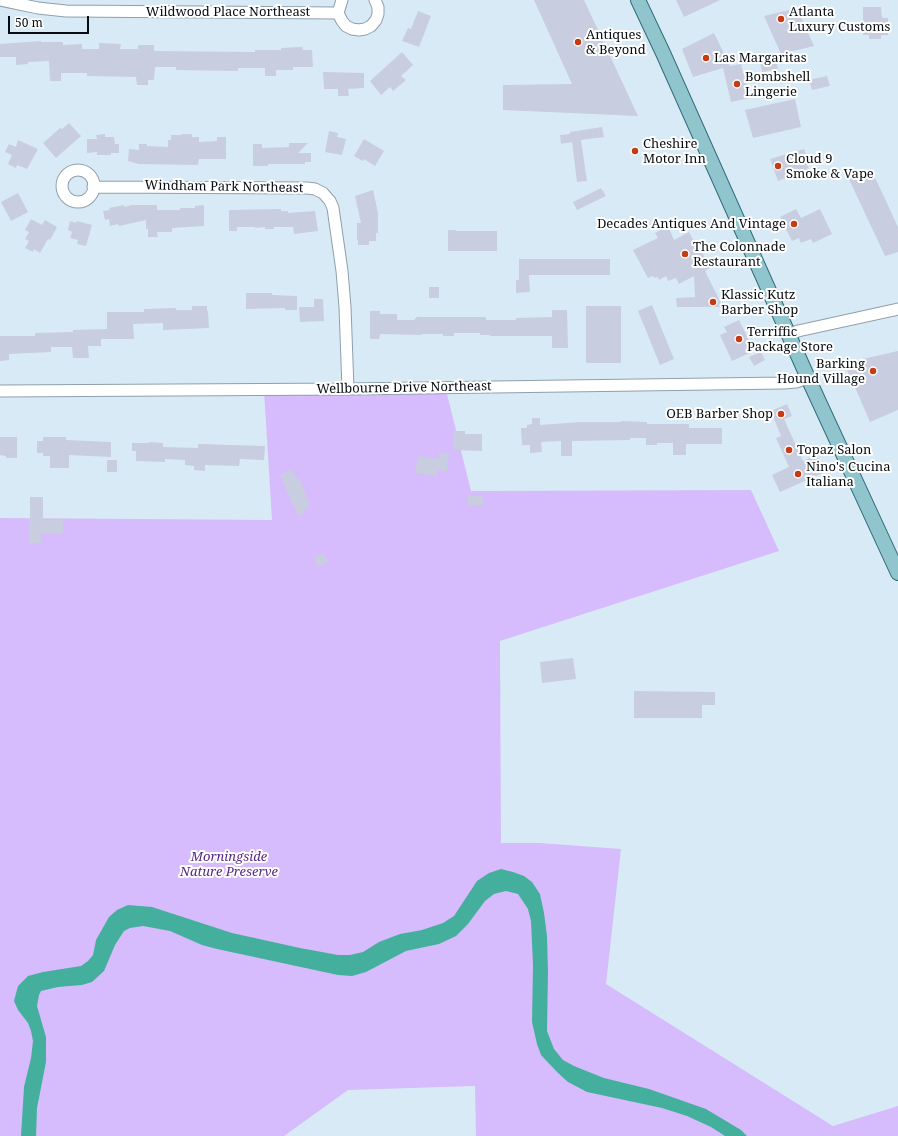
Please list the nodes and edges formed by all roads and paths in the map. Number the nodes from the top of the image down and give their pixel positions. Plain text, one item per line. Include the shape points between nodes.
1 (0, 0) edge
2 (342, 0) edge
3 (375, 0) edge
4 (638, 0) edge
5 (338, 12) junction
6 (93, 187) dead end
7 (898, 309) edge
8 (788, 334) junction
9 (808, 378) junction
10 (348, 389) junction
11 (0, 391) edge
12 (898, 573) edge

1 - 5 street, Wildwood Place Northeast via 66,11
2 - 5 street
3 - 5 street via 378,7 376,20 365,29 352,29 346,26
4 - 8 main road
6 - 10 street, Windham Park Northeast via 308,188 323,193 333,208 342,271
7 - 8 street
8 - 9 main road
9 - 10 street, Wellbourne Drive Northeast via 784,383
9 - 12 main road
10 - 11 street, Wellbourne Drive Northeast

